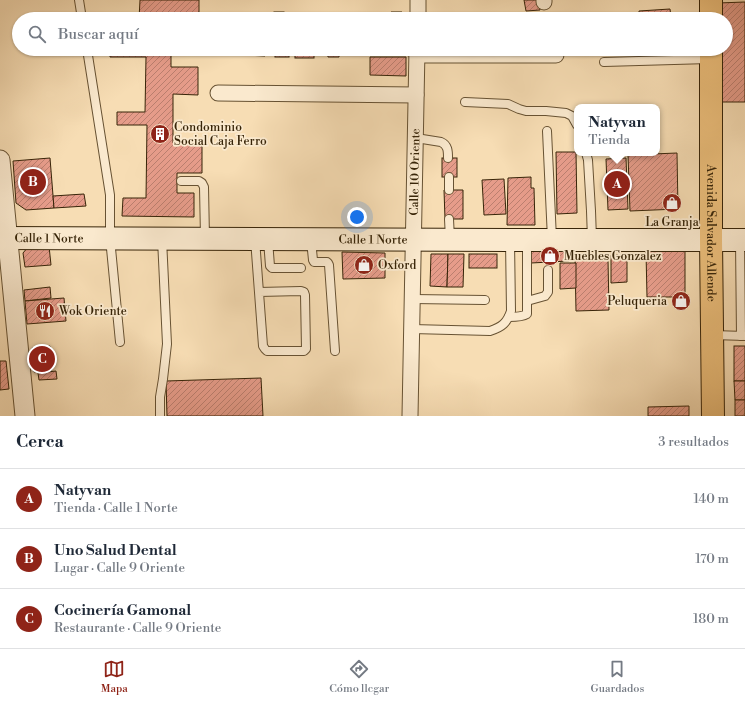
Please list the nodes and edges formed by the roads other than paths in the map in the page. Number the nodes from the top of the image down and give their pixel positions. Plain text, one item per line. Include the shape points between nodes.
1 (79, 0) edge
2 (418, 0) edge
3 (711, 0) edge
4 (81, 12) edge
5 (418, 12) edge
6 (711, 12) edge
7 (88, 56) edge
8 (417, 56) edge
9 (684, 56) edge
10 (711, 56) edge
11 (604, 62) dead end
12 (218, 93) dead end
13 (416, 95) junction
14 (465, 102) dead end
15 (574, 120) edge
16 (548, 132) dead end
17 (416, 138) junction
18 (587, 156) edge
19 (448, 158) dead end
20 (0, 160) edge
21 (449, 177) dead end
22 (181, 181) dead end
23 (449, 190) dead end
24 (4, 238) edge
25 (110, 238) junction
26 (162, 238) junction
27 (205, 238) junction
28 (262, 239) junction
29 (311, 239) junction
30 (414, 239) junction
31 (519, 240) junction
32 (552, 240) junction
33 (592, 240) junction
34 (711, 240) junction
35 (742, 240) edge
36 (301, 268) dead end
37 (548, 270) dead end
38 (259, 292) junction
39 (413, 299) junction
40 (485, 300) dead end
41 (527, 301) junction
42 (509, 317) junction
43 (412, 329) junction
44 (712, 335) junction
45 (743, 336) edge
46 (120, 342) dead end
47 (335, 351) dead end
48 (25, 416) edge
49 (160, 416) edge
50 (410, 416) edge
51 (713, 416) edge

1 - 4 lane
2 - 5 street
3 - 6 main road
7 - 25 lane via 110,195
8 - 13 street, Calle 10 Oriente
9 - 11 lane
10 - 34 main road, Avenida Salvador Allende
12 - 13 street
13 - 17 street, Calle 10 Oriente
14 - 15 lane via 508,104 526,111 566,113
16 - 32 lane
17 - 19 lane via 445,144
17 - 30 street, Calle 10 Oriente
18 - 33 lane
20 - 24 street
21 - 23 lane
22 - 27 lane via 199,181 204,187
24 - 25 main road, Calle 1 Norte
24 - 48 street
25 - 26 main road, Calle 1 Norte
25 - 46 lane
26 - 27 main road, Calle 1 Norte
26 - 49 lane via 167,344
27 - 28 main road, Calle 1 Norte
28 - 29 main road, Calle 1 Norte
28 - 36 lane via 272,268
28 - 38 lane
29 - 30 main road, Calle 1 Norte
29 - 47 lane via 314,262 327,262 329,265
30 - 31 main road, Calle 1 Norte via 450,229
30 - 39 street, Calle 10 Oriente
31 - 32 main road, Calle 1 Norte
31 - 41 lane
31 - 42 lane
32 - 33 main road, Calle 1 Norte
33 - 34 main road, Calle 1 Norte
34 - 35 main road, Calle 1 Norte
34 - 44 main road, Avenida Salvador Allende
35 - 45 lane
37 - 41 lane via 548,292 538,299
38 - 38 lane via 265,349 304,351 304,292
39 - 40 lane
39 - 43 street, Calle 10 Oriente
41 - 42 lane via 527,314
42 - 43 lane via 501,327 490,331
43 - 50 street, Calle 10 Oriente
44 - 45 lane
44 - 51 main road, Avenida Salvador Allende

